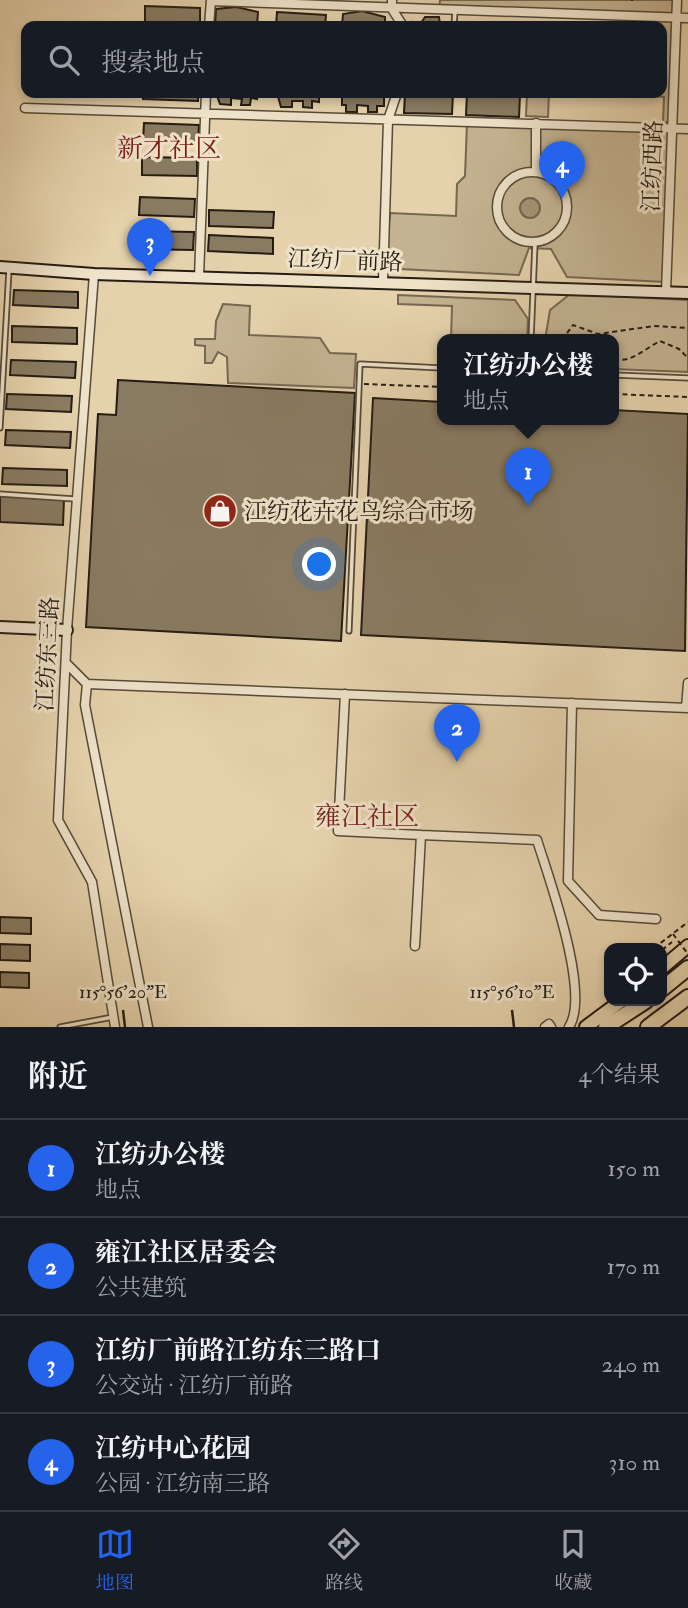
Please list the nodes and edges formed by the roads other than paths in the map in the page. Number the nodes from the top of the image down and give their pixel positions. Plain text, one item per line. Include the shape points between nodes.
1 (677, 0) edge
2 (211, 1) edge
3 (392, 5) edge
4 (455, 11) junction
5 (676, 18) junction
6 (688, 19) edge
7 (209, 21) edge
8 (400, 21) edge
9 (454, 21) edge
10 (206, 98) edge
11 (395, 98) edge
12 (25, 108) dead end
13 (205, 114) junction
14 (388, 120) junction
15 (536, 123) junction
16 (672, 129) junction
17 (688, 130) edge
18 (536, 172) junction
19 (534, 243) junction
20 (5, 268) edge
21 (94, 274) junction
22 (199, 277) junction
23 (383, 282) junction
24 (532, 287) junction
25 (666, 292) junction
26 (688, 293) edge
27 (531, 334) edge
28 (437, 368) edge
29 (619, 375) edge
30 (688, 378) edge
31 (0, 428) edge
32 (0, 494) edge
33 (77, 499) junction
34 (0, 627) edge
35 (349, 631) dead end
36 (0, 633) edge
37 (67, 633) junction
38 (66, 663) junction
39 (688, 683) edge
40 (87, 684) junction
41 (345, 694) junction
42 (572, 703) junction
43 (687, 708) edge
44 (421, 835) junction
45 (656, 919) dead end
46 (415, 946) dead end
47 (688, 946) edge
48 (667, 964) edge
49 (688, 968) edge
50 (667, 985) edge
51 (688, 997) edge
52 (614, 1006) edge
53 (638, 1006) edge
54 (113, 1017) junction
55 (60, 1027) edge
56 (115, 1027) edge
57 (148, 1027) edge
58 (545, 1027) edge
59 (551, 1027) edge
60 (569, 1027) edge
61 (586, 1027) edge
62 (606, 1027) edge
63 (648, 1027) edge

1 - 5 street, 江纺西路
2 - 3 street
2 - 7 street
3 - 4 street
3 - 8 street
4 - 5 street
4 - 9 lane
5 - 6 street
5 - 16 street, 江纺西路
10 - 13 street
11 - 14 street
12 - 13 street
13 - 14 street
13 - 22 street
14 - 15 street
14 - 23 street
15 - 16 street
15 - 18 street
16 - 17 street
16 - 25 street, 江纺西路
18 - 19 street via 556,182 567,202 567,214 556,233
18 - 19 street via 513,177 504,185 496,207 503,229 512,237
19 - 24 lane
20 - 21 main road, 江纺厂前路
20 - 31 lane
21 - 22 main road, 江纺厂前路
21 - 33 street, 江纺东三路
22 - 23 main road, 江纺厂前路
23 - 24 main road, 江纺厂前路
24 - 25 main road, 江纺厂前路
24 - 27 lane
25 - 26 main road, 江纺厂前路
28 - 35 lane via 360,364
29 - 30 lane
32 - 33 lane
33 - 37 street, 江纺东三路
34 - 37 main road
36 - 37 main road
37 - 38 street, 江纺东三路
38 - 40 street
38 - 54 street, 江纺东三路 via 58,820 92,882
39 - 43 street
40 - 41 street
40 - 57 street via 85,705
41 - 42 street
41 - 44 street via 338,831
42 - 43 street
42 - 45 street via 568,881 599,915
44 - 46 street
44 - 60 street via 537,840 563,924 577,997
47 - 48 main road
49 - 50 highway
51 - 63 highway
52 - 61 main road
53 - 62 highway
54 - 55 lane
54 - 56 street, 江纺东三路
58 - 59 street

